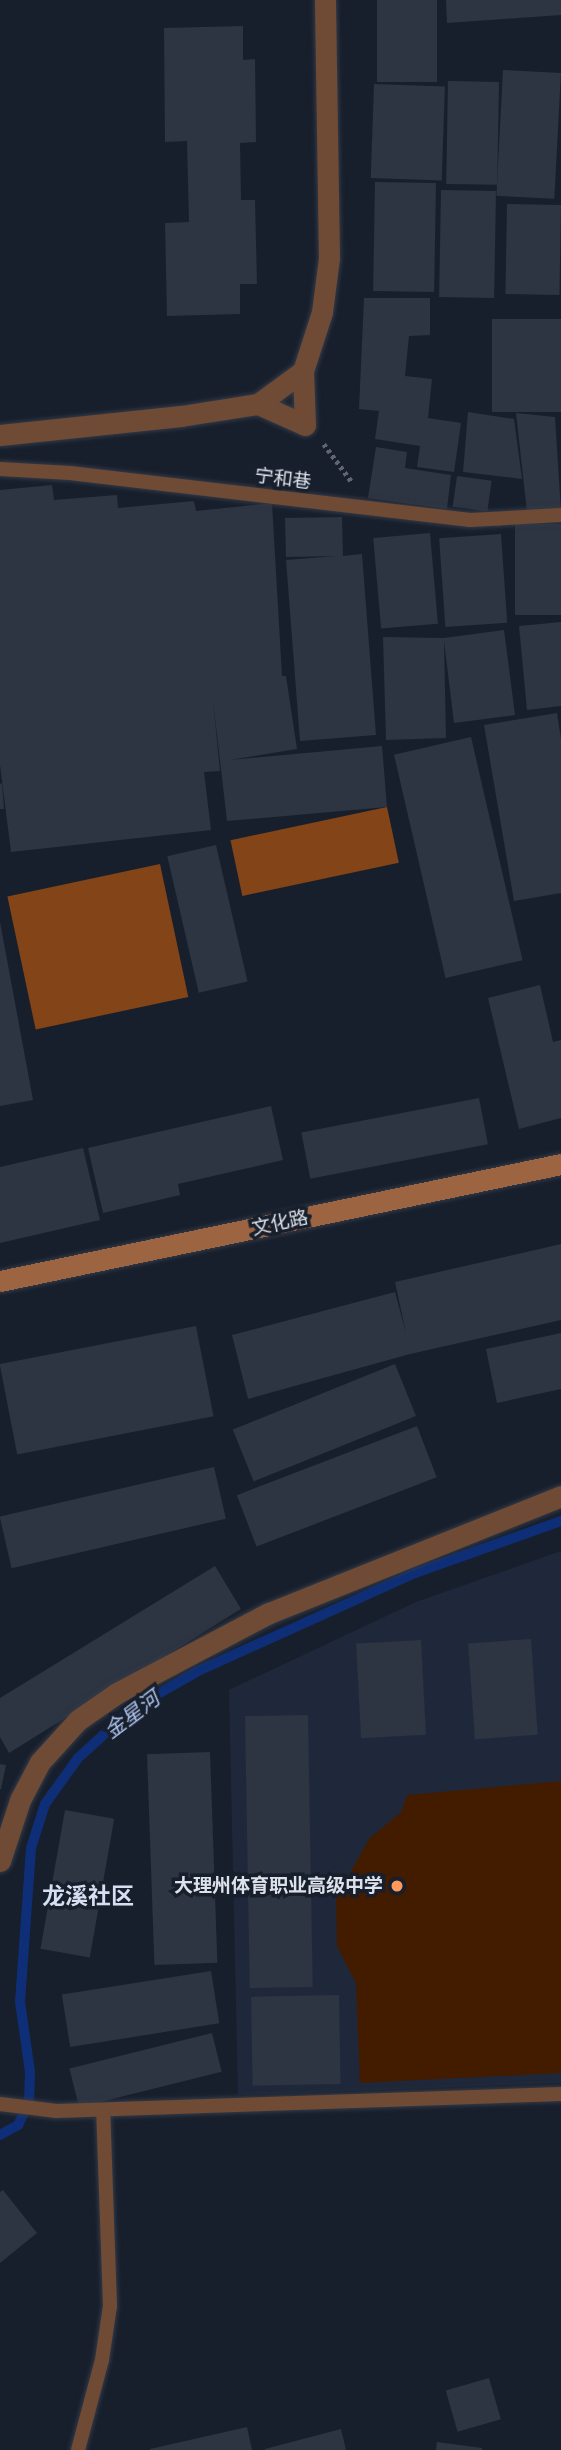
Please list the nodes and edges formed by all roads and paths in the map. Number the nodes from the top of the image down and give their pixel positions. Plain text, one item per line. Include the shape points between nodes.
1 (325, 0) edge
2 (303, 370) junction
3 (258, 404) junction
4 (305, 425) junction
5 (0, 435) edge
6 (0, 469) edge
7 (355, 507) junction
8 (561, 515) edge
9 (561, 1164) edge
10 (0, 1281) edge
11 (561, 1496) edge
12 (0, 1861) edge
13 (561, 2094) edge
14 (5, 2103) edge
15 (103, 2110) junction
16 (78, 2450) edge

1 - 2 street via 330,258 322,312
2 - 3 street
2 - 4 street
3 - 4 street
3 - 5 street
4 - 7 path via 338,457 352,482
6 - 7 lane, 宁和巷 via 70,472
7 - 8 lane, 宁和巷 via 470,520
9 - 10 street, 文化路
11 - 12 street via 269,1613 117,1693 78,1720 40,1762 20,1800
13 - 15 lane
14 - 15 lane via 57,2111
15 - 16 lane via 110,2306 102,2360

